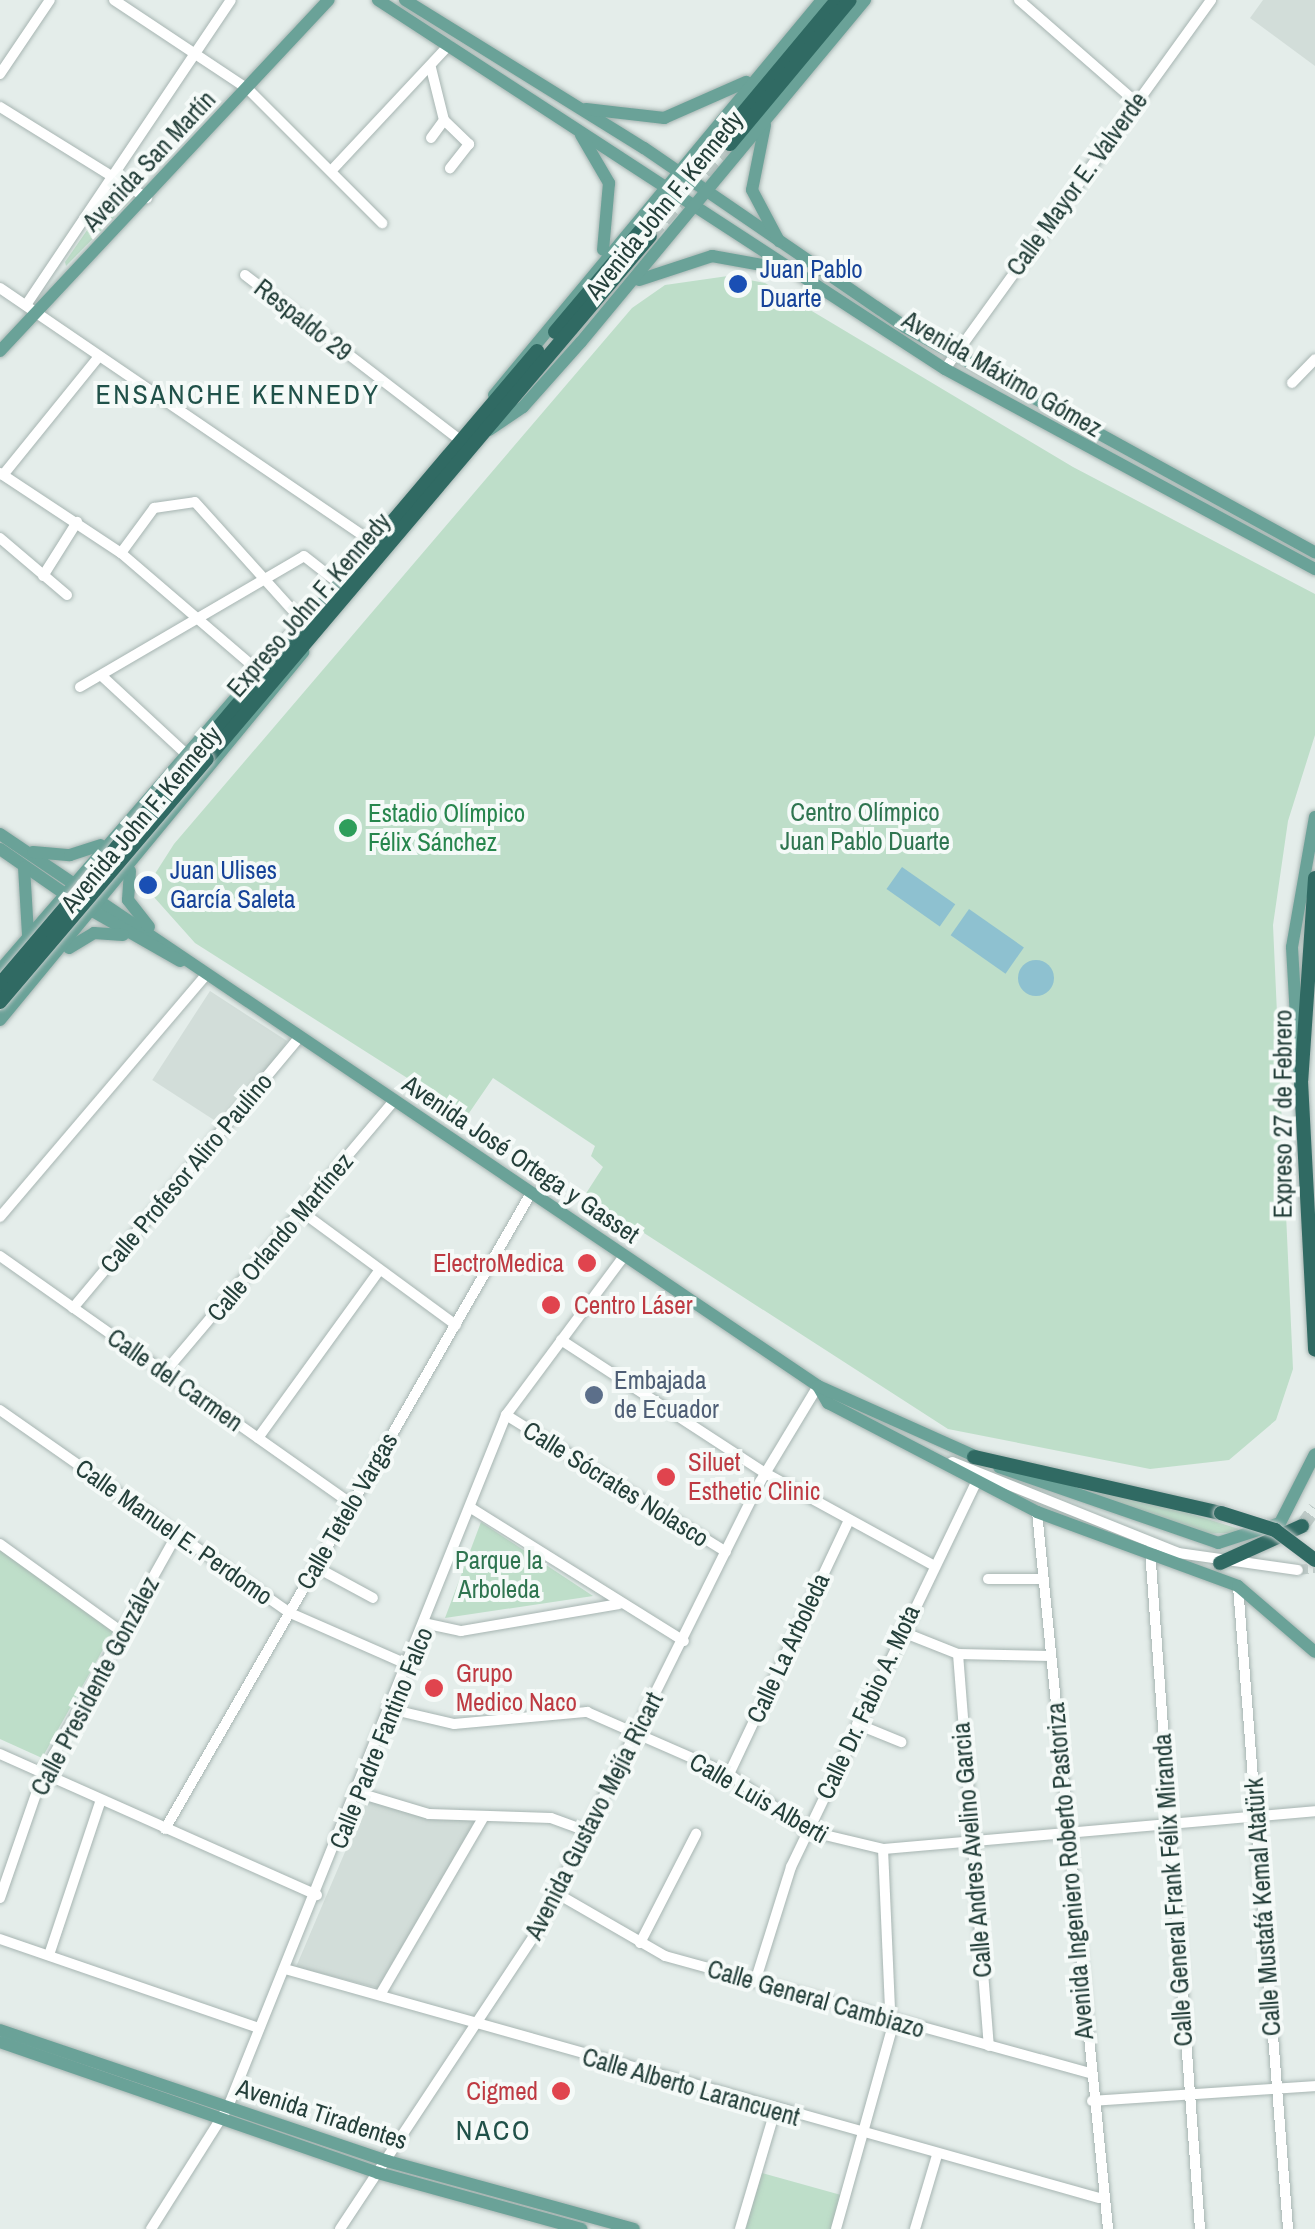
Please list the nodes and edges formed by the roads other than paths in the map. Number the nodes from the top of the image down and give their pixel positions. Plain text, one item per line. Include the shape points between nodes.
1 (50, 0) edge
2 (114, 0) edge
3 (231, 0) edge
4 (329, 0) edge
5 (378, 0) edge
6 (405, 0) edge
7 (822, 0) edge
8 (836, 0) edge
9 (850, 0) edge
10 (865, 0) edge
11 (1019, 0) edge
12 (1212, 0) edge
13 (449, 45) junction
14 (196, 54) junction
15 (431, 68) junction
16 (760, 71) junction
17 (0, 74) edge
18 (248, 90) junction
19 (786, 93) junction
20 (1136, 102) junction
21 (568, 104) junction
22 (0, 107) edge
23 (566, 119) junction
24 (444, 120) junction
25 (431, 138) dead end
26 (450, 168) dead end
27 (332, 170) junction
28 (674, 172) junction
29 (115, 177) junction
30 (664, 184) junction
31 (704, 194) junction
32 (148, 198) junction
33 (694, 207) junction
34 (382, 222) dead end
35 (794, 256) junction
36 (786, 271) junction
37 (245, 276) dead end
38 (588, 276) junction
39 (0, 288) edge
40 (621, 293) junction
41 (31, 309) junction
42 (0, 351) edge
43 (955, 354) junction
44 (97, 359) junction
45 (1315, 360) edge
46 (945, 369) junction
47 (1292, 383) dead end
48 (494, 395) junction
49 (489, 430) junction
50 (456, 437) junction
51 (2, 474) edge
52 (77, 522) junction
53 (0, 538) edge
54 (370, 540) junction
55 (1313, 550) edge
56 (121, 553) junction
57 (1311, 569) edge
58 (43, 576) junction
59 (264, 581) junction
60 (336, 582) junction
61 (67, 595) dead end
62 (201, 620) junction
63 (302, 621) junction
64 (291, 634) junction
65 (308, 642) junction
66 (255, 668) junction
67 (103, 677) junction
68 (80, 687) dead end
69 (197, 754) junction
70 (138, 808) junction
71 (1315, 817) edge
72 (163, 827) junction
73 (118, 831) junction
74 (0, 834) edge
75 (0, 848) edge
76 (20, 848) junction
77 (134, 862) junction
78 (23, 864) junction
79 (1315, 878) edge
80 (67, 887) junction
81 (97, 906) junction
82 (27, 938) junction
83 (144, 942) junction
84 (173, 949) junction
85 (2, 969) edge
86 (1315, 970) edge
87 (202, 972) junction
88 (40, 973) junction
89 (0, 984) edge
90 (28, 987) junction
91 (0, 1002) edge
92 (1315, 1015) edge
93 (0, 1020) edge
94 (298, 1039) junction
95 (1301, 1081) junction
96 (394, 1101) junction
97 (531, 1194) junction
98 (302, 1212) junction
99 (0, 1217) edge
100 (0, 1256) edge
101 (624, 1256) junction
102 (379, 1271) junction
103 (74, 1308) junction
104 (456, 1324) junction
105 (561, 1340) junction
106 (1315, 1350) edge
107 (164, 1373) junction
108 (818, 1386) junction
109 (0, 1410) edge
110 (506, 1415) junction
111 (258, 1438) junction
112 (904, 1446) junction
113 (1315, 1454) edge
114 (974, 1457) junction
115 (764, 1473) junction
116 (975, 1484) junction
117 (351, 1504) junction
118 (471, 1508) junction
119 (1037, 1512) junction
120 (848, 1522) junction
121 (1302, 1526) tunnel mouth
122 (177, 1534) junction
123 (0, 1544) edge
124 (1150, 1550) junction
125 (726, 1552) junction
126 (1315, 1560) tunnel mouth
127 (1220, 1563) junction
128 (931, 1564) junction
129 (314, 1566) junction
130 (1298, 1570) tunnel mouth
131 (988, 1579) dead end
132 (1043, 1579) junction
133 (1238, 1586) junction
134 (373, 1598) dead end
135 (619, 1604) junction
136 (288, 1612) junction
137 (428, 1624) junction
138 (900, 1631) junction
139 (122, 1632) junction
140 (684, 1641) junction
141 (1315, 1652) edge
142 (958, 1654) junction
143 (1050, 1656) junction
144 (411, 1666) junction
145 (394, 1710) junction
146 (858, 1724) junction
147 (637, 1734) junction
148 (901, 1742) dead end
149 (0, 1754) edge
150 (43, 1774) junction
151 (729, 1774) junction
152 (359, 1793) junction
153 (101, 1800) junction
154 (1315, 1811) edge
155 (1256, 1814) junction
156 (482, 1818) junction
157 (1168, 1822) junction
158 (165, 1829) junction
159 (808, 1831) junction
160 (589, 1832) junction
161 (696, 1834) dead end
162 (1066, 1834) junction
163 (971, 1839) junction
164 (883, 1849) junction
165 (556, 1893) junction
166 (316, 1895) junction
167 (0, 1898) edge
168 (0, 1939) edge
169 (640, 1943) junction
170 (48, 1955) junction
171 (285, 1969) junction
172 (755, 1982) junction
173 (380, 1995) junction
174 (892, 2024) junction
175 (478, 2026) junction
176 (259, 2028) junction
177 (0, 2030) edge
178 (0, 2042) edge
179 (990, 2046) junction
180 (1089, 2073) junction
181 (1315, 2086) edge
182 (1277, 2088) junction
183 (1188, 2096) junction
184 (1092, 2101) junction
185 (776, 2111) junction
186 (225, 2112) junction
187 (864, 2134) junction
188 (937, 2155) junction
189 (383, 2167) junction
190 (1099, 2198) junction
191 (557, 2207) junction
192 (545, 2224) edge
193 (151, 2229) edge
194 (340, 2229) edge
195 (581, 2229) edge
196 (634, 2229) edge
197 (740, 2229) edge
198 (836, 2229) edge
199 (915, 2229) edge
200 (1108, 2229) edge
201 (1200, 2229) edge
202 (1288, 2229) edge

1 - 17 street
2 - 14 street
3 - 14 street
4 - 18 main road, Avenida San Martín
5 - 13 main road, Avenida Máximo Gómez
6 - 21 main road, Avenida Máximo Gómez
7 - 16 main road, Avenida John F. Kennedy
8 - 9 highway via 726,141
10 - 19 main road, Avenida John F. Kennedy
11 - 20 street
12 - 20 street, Calle Mayor E. Valverde
13 - 15 street
13 - 23 main road, Avenida Máximo Gómez
14 - 18 street
14 - 29 street
15 - 24 street
15 - 27 street
16 - 21 main road via 664,118
16 - 28 main road, Avenida John F. Kennedy
18 - 27 street
18 - 32 main road, Avenida San Martín
19 - 31 main road, Avenida John F. Kennedy
19 - 35 main road via 756,146 752,190
20 - 43 street, Calle Mayor E. Valverde
21 - 28 main road, Avenida Máximo Gómez
22 - 29 street
23 - 30 main road, Avenida Máximo Gómez
23 - 38 main road via 610,183 610,230
24 - 25 street
24 - 26 street via 468,142
27 - 34 street
28 - 30 main road, Avenida John F. Kennedy
28 - 31 main road, Avenida Máximo Gómez
29 - 32 street
29 - 41 street
30 - 33 main road, Avenida Máximo Gómez
30 - 38 main road, Avenida John F. Kennedy
31 - 33 main road, Avenida John F. Kennedy
31 - 35 main road, Avenida Máximo Gómez
32 - 41 main road, Avenida San Martín
33 - 36 main road, Avenida Máximo Gómez
33 - 40 main road, Avenida John F. Kennedy
35 - 43 main road, Avenida Máximo Gómez
36 - 40 main road via 693,258
36 - 46 main road, Avenida Máximo Gómez
37 - 50 street, Respaldo 29
38 - 48 main road, Avenida John F. Kennedy
39 - 41 street
40 - 49 main road, Avenida John F. Kennedy via 523,407
41 - 42 main road, Avenida San Martín
41 - 44 street
43 - 46 street, Calle Mayor E. Valverde
43 - 55 main road, Avenida Máximo Gómez
44 - 51 street
44 - 54 street
45 - 47 street
46 - 57 main road, Avenida Máximo Gómez
48 - 49 highway, Expreso John F. Kennedy via 646,232
48 - 50 highway, Expreso John F. Kennedy
49 - 65 highway, Expreso John F. Kennedy
50 - 54 highway, Expreso John F. Kennedy
51 - 52 street
52 - 56 street
52 - 58 street
53 - 58 street
54 - 60 highway, Expreso John F. Kennedy
56 - 59 street via 154,508 195,502
56 - 62 street
58 - 61 street
59 - 60 street via 304,556
59 - 62 street
59 - 63 street
60 - 63 highway, Expreso John F. Kennedy
62 - 66 street
62 - 67 street
63 - 64 highway, Expreso John F. Kennedy
64 - 66 main road, Avenida John F. Kennedy
64 - 69 highway, Expreso John F. Kennedy
65 - 69 highway, Expreso John F. Kennedy
65 - 72 main road, Avenida John F. Kennedy
66 - 69 main road, Avenida John F. Kennedy
67 - 68 street
67 - 69 street
69 - 70 main road, Avenida John F. Kennedy
69 - 89 highway, Expreso John F. Kennedy, bridge
69 - 91 highway, Expreso John F. Kennedy, bridge
70 - 72 main road via 102,860 106,875 116,875
70 - 73 main road, Avenida John F. Kennedy
71 - 95 main road via 1292,947
72 - 77 main road, Avenida John F. Kennedy
73 - 76 main road via 70,856
73 - 80 main road, Avenida John F. Kennedy
74 - 76 main road, Avenida José Ortega y Gasset
75 - 78 main road, Avenida José Ortega y Gasset
76 - 80 main road, Avenida José Ortega y Gasset
77 - 81 main road, Avenida John F. Kennedy
77 - 84 main road via 128,900
78 - 80 main road, Avenida José Ortega y Gasset
78 - 82 main road via 32,898
79 - 95 highway, Expreso 27 de Febrero
80 - 81 main road, Avenida José Ortega y Gasset
80 - 82 main road, Avenida John F. Kennedy
81 - 83 main road, Avenida José Ortega y Gasset
81 - 84 main road, Avenida José Ortega y Gasset
81 - 88 main road, Avenida John F. Kennedy
82 - 85 main road, Avenida John F. Kennedy
83 - 87 main road, Avenida José Ortega y Gasset
83 - 88 main road via 94,933
84 - 87 main road, Avenida José Ortega y Gasset
85 - 90 main road via 51,920 62,922 64,934
86 - 92 highway, Expreso 27 de Febrero
87 - 94 main road, Avenida José Ortega y Gasset
87 - 99 street
88 - 90 main road, Avenida John F. Kennedy
90 - 93 main road, Avenida John F. Kennedy
94 - 96 main road, Avenida José Ortega y Gasset
94 - 103 street, Calle Profesor Aliro Paulino
95 - 106 highway, Expreso 27 de Febrero
96 - 97 main road, Avenida José Ortega y Gasset
96 - 98 street, Calle Orlando Martínez
97 - 101 main road, Avenida José Ortega y Gasset
97 - 104 street, Calle Tetelo Vargas
98 - 102 street
98 - 107 street, Calle Orlando Martínez
100 - 103 street, Calle del Carmen
101 - 105 street, Calle Padre Fantino Falco
101 - 108 main road, Avenida José Ortega y Gasset
102 - 104 street
102 - 111 street
103 - 107 street, Calle del Carmen
104 - 117 street, Calle Tetelo Vargas
105 - 110 street, Calle Padre Fantino Falco
105 - 115 street
107 - 111 street, Calle del Carmen
108 - 112 main road, Avenida José Ortega y Gasset via 828,1402
108 - 114 main road, Avenida José Ortega y Gasset
108 - 115 street, Avenida Gustavo Mejía Ricart
109 - 122 street, Calle Manuel E. Perdomo
110 - 118 street, Calle Padre Fantino Falco
110 - 125 street, Calle Sócrates Nolasco
111 - 117 street, Calle del Carmen
112 - 116 main road, Avenida José Ortega y Gasset
112 - 127 street
113 - 114 main road, Avenida José Ortega y Gasset via 1280,1524 1218,1543
114 - 126 highway, bridge via 1221,1512 1275,1530
115 - 120 street
115 - 125 street, Avenida Gustavo Mejía Ricart
116 - 119 main road, Avenida José Ortega y Gasset
116 - 128 street, Calle Dr. Fabio A. Mota
117 - 129 street, Calle Tetelo Vargas
118 - 135 street
118 - 137 street, Calle Padre Fantino Falco
119 - 124 main road, Avenida José Ortega y Gasset
119 - 132 street, Avenida Ingeniero Roberto Pastoriza
120 - 128 street
120 - 151 street, Calle La Arboleda
121 - 127 highway
122 - 136 street, Calle Manuel E. Perdomo
122 - 139 street, Calle Presidente González
123 - 139 street
124 - 133 main road, Avenida José Ortega y Gasset
124 - 157 street, Calle General Frank Félix Miranda
125 - 140 street, Avenida Gustavo Mejía Ricart
127 - 130 street
128 - 138 street, Calle Dr. Fabio A. Mota
129 - 134 street
129 - 136 street, Calle Tetelo Vargas
131 - 132 street
132 - 143 street, Avenida Ingeniero Roberto Pastoriza
133 - 141 main road, Avenida José Ortega y Gasset
133 - 155 street, Calle Mustafá Kemal Atatürk
135 - 137 street via 461,1631
135 - 140 street
136 - 144 street, Calle Manuel E. Perdomo
136 - 158 street, Calle Tetelo Vargas
137 - 144 street, Calle Padre Fantino Falco
138 - 142 street
138 - 146 street, Calle Dr. Fabio A. Mota
139 - 150 street, Calle Presidente González
140 - 147 street, Avenida Gustavo Mejía Ricart
142 - 143 street
142 - 163 street, Calle Andres Avelino Garcia
143 - 162 street, Avenida Ingeniero Roberto Pastoriza
144 - 145 street, Calle Padre Fantino Falco
145 - 147 street, Calle Luis Alberti via 454,1724 564,1708
145 - 152 street, Calle Padre Fantino Falco
146 - 148 street
146 - 159 street, Calle Dr. Fabio A. Mota
147 - 151 street, Calle Luis Alberti
147 - 160 street, Avenida Gustavo Mejía Ricart
149 - 150 street
150 - 153 street
150 - 167 street, Calle Presidente González
151 - 159 street, Calle Luis Alberti
152 - 156 street
152 - 166 street, Calle Padre Fantino Falco
153 - 158 street
153 - 170 street
154 - 155 street, Calle Luis Alberti
155 - 157 street, Calle Luis Alberti
155 - 182 street, Calle Mustafá Kemal Atatürk
156 - 160 street via 551,1818
156 - 173 street
157 - 162 street, Calle Luis Alberti
157 - 183 street, Calle General Frank Félix Miranda
158 - 166 street
159 - 164 street, Calle Luis Alberti
159 - 172 street, Calle Dr. Fabio A. Mota
160 - 165 street, Avenida Gustavo Mejía Ricart
161 - 169 street
162 - 163 street, Calle Luis Alberti
162 - 180 street, Avenida Ingeniero Roberto Pastoriza
163 - 164 street, Calle Luis Alberti
163 - 179 street, Calle Andres Avelino Garcia
164 - 174 street
165 - 169 street, Calle General Cambiazo
165 - 175 street, Avenida Gustavo Mejía Ricart
166 - 171 street, Calle Padre Fantino Falco
168 - 170 street
169 - 172 street, Calle General Cambiazo
170 - 176 street
171 - 173 street, Calle Alberto Larancuent
171 - 176 street, Calle Padre Fantino Falco
172 - 174 street, Calle General Cambiazo
173 - 175 street, Calle Alberto Larancuent
174 - 179 street, Calle General Cambiazo
174 - 187 street
175 - 185 street, Calle Alberto Larancuent
175 - 189 street, Avenida Gustavo Mejía Ricart
176 - 186 street, Calle Padre Fantino Falco
177 - 186 main road, Avenida Tiradentes
178 - 186 main road, Avenida Tiradentes
179 - 180 street, Calle General Cambiazo
180 - 184 street, Avenida Ingeniero Roberto Pastoriza
181 - 182 street
182 - 183 street
182 - 202 street, Calle Mustafá Kemal Atatürk
183 - 184 street
183 - 201 street, Calle General Frank Félix Miranda
184 - 190 street, Avenida Ingeniero Roberto Pastoriza
185 - 187 street, Calle Alberto Larancuent
185 - 197 street
186 - 189 main road, Avenida Tiradentes
186 - 193 street, Calle Padre Fantino Falco
187 - 188 street, Calle Alberto Larancuent
187 - 198 street
188 - 190 street, Calle Alberto Larancuent
188 - 199 street
189 - 191 main road, Avenida Tiradentes
189 - 192 main road, Avenida Tiradentes
189 - 194 street, Avenida Gustavo Mejía Ricart
190 - 200 street, Avenida Ingeniero Roberto Pastoriza
191 - 192 street
191 - 196 main road, Avenida Tiradentes
192 - 195 main road, Avenida Tiradentes

